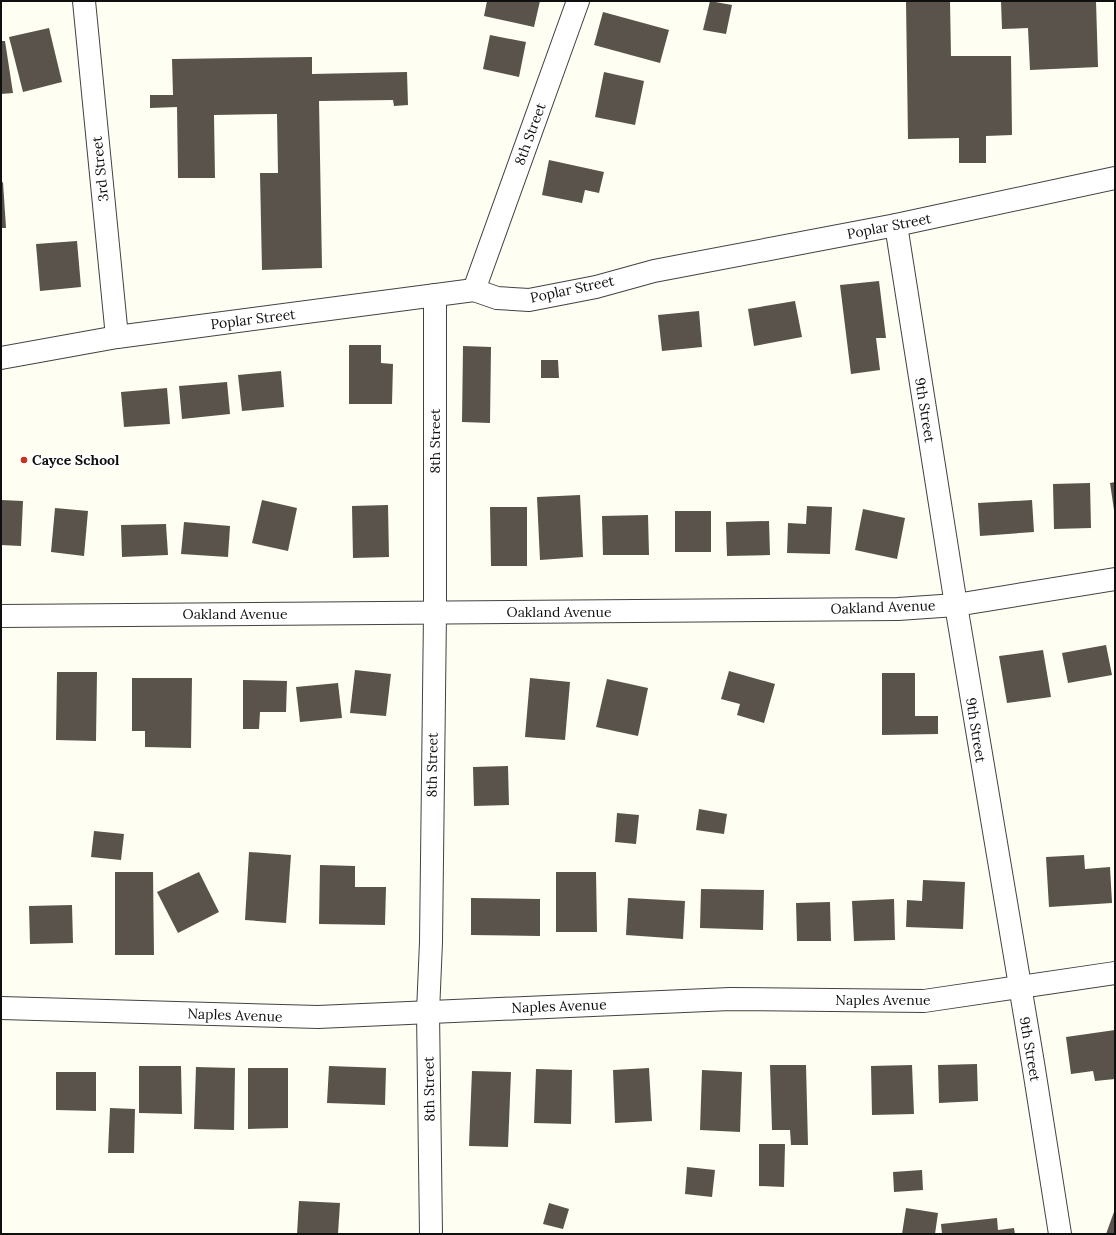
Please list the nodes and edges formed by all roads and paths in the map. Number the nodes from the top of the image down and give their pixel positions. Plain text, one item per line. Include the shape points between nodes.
1 (84, 1) edge
2 (578, 1) edge
3 (1115, 178) edge
4 (896, 225) junction
5 (474, 290) junction
6 (435, 295) junction
7 (117, 337) junction
8 (1, 358) edge
9 (1115, 579) edge
10 (956, 605) junction
11 (435, 613) junction
12 (1, 616) edge
13 (1115, 973) edge
14 (1019, 988) junction
15 (1, 1008) edge
16 (428, 1012) junction
17 (431, 1234) edge
18 (1060, 1234) edge

1 - 7 street, 3rd Street
2 - 5 street, 8th Street
3 - 4 street, Poplar Street
4 - 5 street, Poplar Street via 654,271 596,287 529,300 497,298
4 - 10 street, 9th Street
5 - 6 street, Poplar Street
6 - 7 street, Poplar Street
6 - 11 street, 8th Street
7 - 8 street, Poplar Street
9 - 10 street, Oakland Avenue
10 - 11 street, Oakland Avenue via 898,609
10 - 14 street, 9th Street
11 - 12 street, Oakland Avenue
11 - 16 street, 8th Street
13 - 14 street, Naples Avenue
14 - 16 street, Naples Avenue via 924,1002 730,999
14 - 18 street, 9th Street
15 - 16 street, Naples Avenue via 318,1017
16 - 17 street, 8th Street

